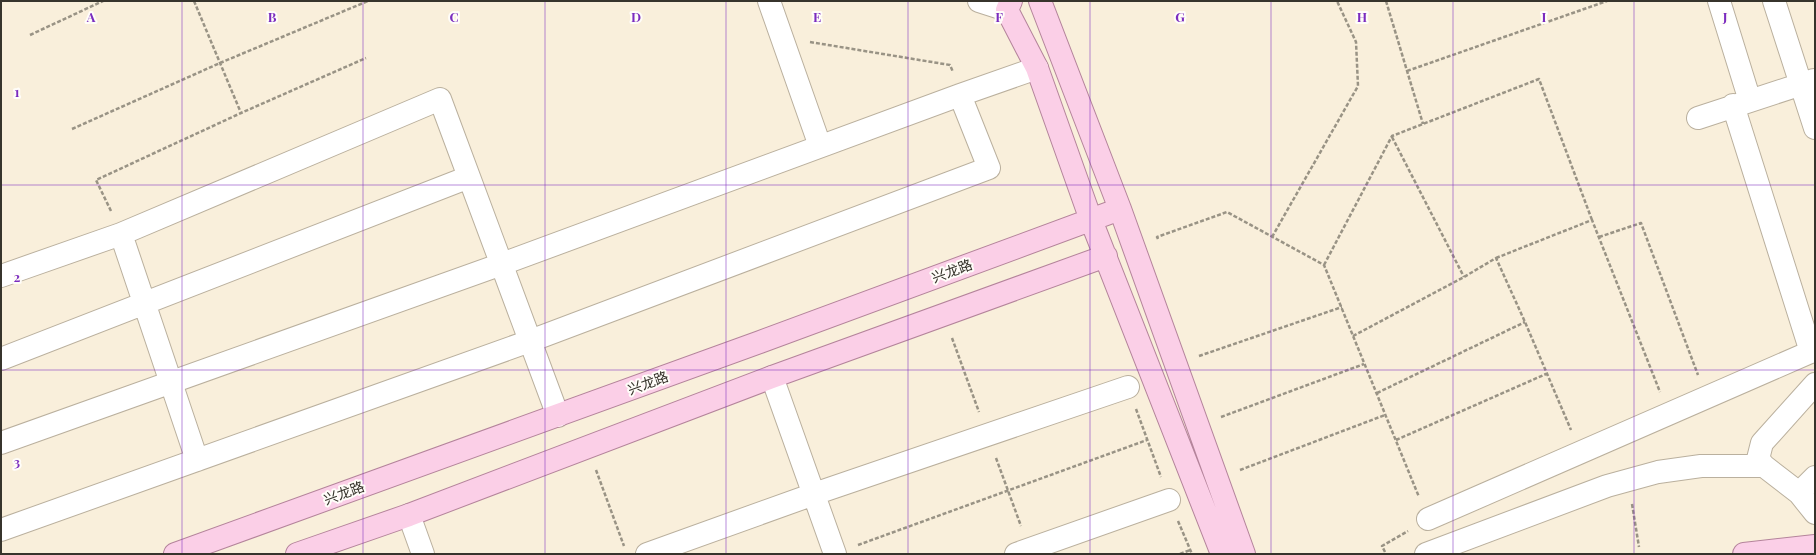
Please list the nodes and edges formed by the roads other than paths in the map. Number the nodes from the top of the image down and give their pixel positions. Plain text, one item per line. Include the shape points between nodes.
1 (769, 1) edge
2 (979, 1) edge
3 (1040, 1) edge
4 (1719, 1) edge
5 (1774, 1) edge
6 (1009, 6) edge
7 (1038, 68) junction
8 (1808, 82) edge
9 (960, 95) junction
10 (1742, 103) junction
11 (1698, 118) dead end
12 (1815, 128) edge
13 (820, 146) junction
14 (469, 177) junction
15 (1120, 209) junction
16 (1092, 220) junction
17 (121, 234) junction
18 (1106, 256) junction
19 (502, 264) junction
20 (1, 276) edge
21 (145, 304) junction
22 (530, 341) junction
23 (1813, 351) edge
24 (1, 360) edge
25 (772, 376) junction
26 (171, 382) junction
27 (1815, 384) edge
28 (1128, 387) dead end
29 (558, 416) junction
30 (1, 443) edge
31 (197, 460) junction
32 (1764, 466) junction
33 (1815, 477) edge
34 (1799, 493) junction
35 (814, 494) junction
36 (1169, 500) dead end
37 (1815, 513) edge
38 (409, 515) junction
39 (1428, 520) road end
40 (1, 530) edge
41 (1815, 546) edge
42 (175, 554) edge
43 (296, 554) edge
44 (423, 554) edge
45 (647, 554) edge
46 (835, 554) edge
47 (1016, 554) edge
48 (1222, 554) edge
49 (1244, 554) edge
50 (1426, 554) edge
51 (1744, 554) edge

1 - 13 street
2 - 6 street
3 - 15 main road
4 - 10 street
5 - 8 street
6 - 7 main road
7 - 9 street
7 - 16 main road
8 - 10 street
8 - 12 street
9 - 13 street
9 - 22 street via 989,168
10 - 11 street
10 - 23 street
13 - 19 street
14 - 17 street via 440,99
14 - 19 street
14 - 21 street
15 - 16 main road, 兴龙路
15 - 49 main road
16 - 18 main road
16 - 29 main road, 兴龙路
17 - 20 street
17 - 21 street
18 - 25 main road
18 - 48 main road
19 - 22 street
19 - 26 street
21 - 24 street
21 - 26 street
22 - 29 street
22 - 31 street
23 - 39 street
25 - 35 street
25 - 38 main road
26 - 30 street
26 - 31 street
27 - 32 street via 1762,443 1758,459
28 - 35 street
29 - 42 main road, 兴龙路
31 - 40 street
32 - 34 street
32 - 50 street via 1701,466 1658,472 1607,486
33 - 34 street
34 - 37 street
35 - 45 street
35 - 46 street
36 - 47 street
38 - 43 main road
38 - 44 street
41 - 51 main road

